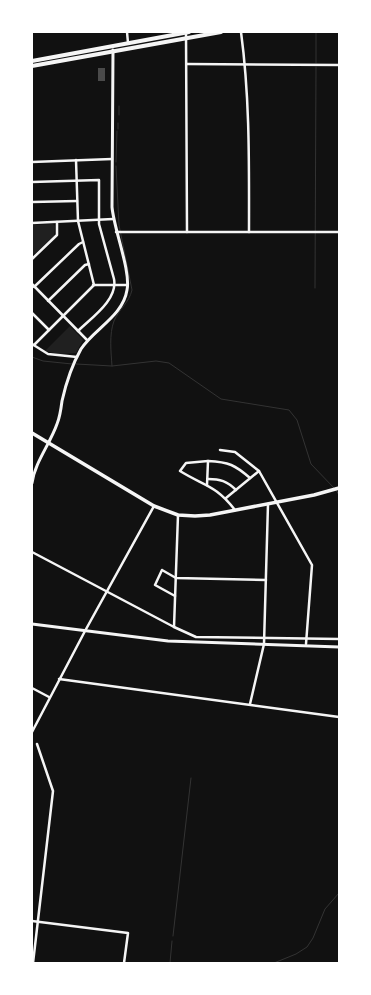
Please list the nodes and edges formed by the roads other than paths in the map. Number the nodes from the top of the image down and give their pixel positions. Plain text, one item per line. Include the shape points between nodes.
1 (127, 32) edge
2 (187, 32) edge
3 (221, 32) edge
4 (241, 32) edge
5 (186, 38) junction
6 (128, 43) junction
7 (113, 46) junction
8 (113, 52) junction
9 (32, 61) edge
10 (187, 64) junction
11 (246, 64) junction
12 (339, 65) edge
13 (32, 66) edge
14 (112, 159) junction
15 (76, 160) junction
16 (32, 162) edge
17 (76, 180) junction
18 (32, 182) edge
19 (77, 201) junction
20 (32, 202) edge
21 (113, 219) junction
22 (99, 220) junction
23 (78, 221) junction
24 (57, 222) junction
25 (32, 223) edge
26 (116, 232) junction
27 (187, 232) junction
28 (249, 232) junction
29 (339, 232) edge
30 (83, 242) junction
31 (33, 257) edge
32 (89, 264) junction
33 (33, 285) edge
34 (93, 285) junction
35 (114, 285) junction
36 (128, 285) junction
37 (48, 301) junction
38 (32, 313) edge
39 (63, 316) junction
40 (49, 330) junction
41 (78, 331) junction
42 (87, 340) junction
43 (33, 344) edge
44 (76, 358) junction
45 (32, 433) edge
46 (49, 443) junction
47 (220, 450) dead end
48 (208, 462) junction
49 (259, 471) junction
50 (250, 478) junction
51 (208, 479) junction
52 (32, 483) edge
53 (207, 485) junction
54 (339, 488) edge
55 (236, 490) junction
56 (226, 498) junction
57 (277, 503) junction
58 (268, 504) junction
59 (154, 506) junction
60 (236, 510) junction
61 (178, 515) junction
62 (32, 552) edge
63 (176, 578) junction
64 (266, 580) junction
65 (107, 590) junction
66 (175, 596) junction
67 (32, 624) edge
68 (174, 627) junction
69 (85, 631) junction
70 (264, 637) junction
71 (308, 638) junction
72 (339, 639) edge
73 (264, 644) junction
74 (306, 644) junction
75 (339, 646) edge
76 (59, 679) junction
77 (32, 688) edge
78 (49, 697) junction
79 (250, 704) junction
80 (339, 717) edge
81 (32, 732) edge
82 (37, 744) dead end
83 (32, 921) edge
84 (37, 922) junction
85 (33, 963) edge
86 (124, 963) edge

1 - 6 street
2 - 5 street
2 - 6 highway
3 - 5 highway
4 - 11 street
5 - 8 highway
5 - 10 street
6 - 7 highway
7 - 8 street
7 - 9 highway
8 - 13 highway
8 - 14 street
10 - 11 street
10 - 27 street
11 - 12 street
11 - 28 street
14 - 15 street
14 - 21 street
15 - 16 street
15 - 17 street
17 - 18 street
17 - 19 street
17 - 22 street via 99,180
19 - 20 street
19 - 23 street
21 - 22 street
21 - 26 street
22 - 23 street
22 - 35 street
23 - 24 street
23 - 30 street
24 - 25 street
24 - 31 street via 57,235
26 - 27 street
26 - 36 street
27 - 28 street
28 - 29 street
30 - 32 street
30 - 33 street
32 - 34 street
32 - 37 street
33 - 37 street
34 - 35 street
34 - 39 street
35 - 36 street
35 - 41 street via 113,293 108,300
36 - 42 street via 126,297 119,308
37 - 39 street
38 - 40 street
39 - 40 street
39 - 41 street
40 - 43 street
41 - 42 street
42 - 44 street
43 - 44 street via 48,354
44 - 46 street via 65,389 58,422
45 - 46 main road
46 - 52 street
46 - 59 main road
47 - 49 street via 235,452
48 - 50 street via 236,466
48 - 51 street
48 - 53 street via 186,463 180,471
49 - 50 street
49 - 57 street
50 - 55 street
51 - 53 street
51 - 55 street via 220,479
53 - 56 street
54 - 57 main road
55 - 56 street
56 - 60 street
57 - 58 main road
57 - 71 street via 312,565
58 - 60 main road
58 - 64 street
59 - 61 main road
59 - 65 street
60 - 61 main road via 195,516
61 - 63 street
62 - 65 street
63 - 64 street
63 - 66 street
63 - 66 street via 162,570 155,585
64 - 70 street
65 - 68 street
65 - 69 street
66 - 68 street
67 - 69 street
68 - 70 street via 196,636
69 - 73 street via 168,641
69 - 76 street
70 - 71 street
70 - 73 street
71 - 72 street
71 - 74 street
73 - 74 street
73 - 79 street
74 - 75 street
76 - 78 street
76 - 79 street
77 - 78 street
78 - 81 street
79 - 80 street
82 - 84 street via 53,791
83 - 84 street
84 - 85 street
84 - 86 street via 128,933

